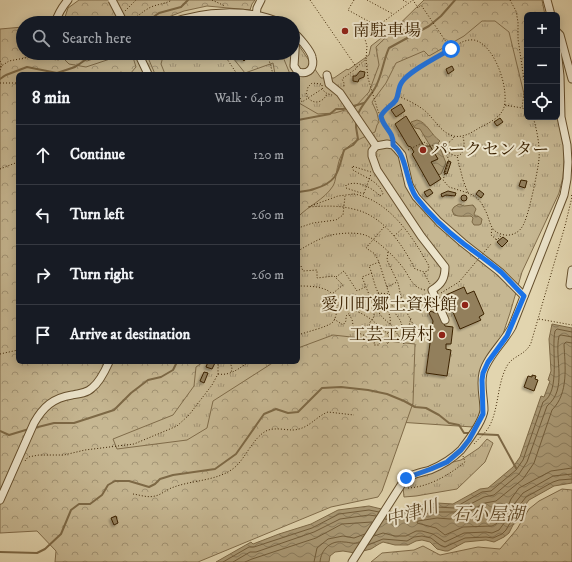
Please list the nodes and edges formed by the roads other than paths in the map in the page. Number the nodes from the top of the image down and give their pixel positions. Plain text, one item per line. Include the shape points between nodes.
1 (68, 0) edge
2 (112, 0) edge
3 (262, 0) edge
4 (547, 0) edge
5 (550, 12) edge
6 (58, 16) edge
7 (120, 16) edge
8 (196, 16) edge
9 (256, 16) joint
10 (560, 35) edge
11 (300, 40) edge
12 (141, 60) edge
13 (294, 60) edge
14 (147, 72) edge
15 (298, 72) edge
16 (300, 73) edge
17 (327, 76) dead end
18 (560, 76) edge
19 (572, 79) edge
20 (374, 143) junction
21 (572, 270) edge
22 (570, 285) dead end
23 (524, 296) junction
24 (445, 320) dead end
25 (108, 364) edge
26 (0, 500) edge
27 (352, 562) edge

1 - 6 street
2 - 7 street, bridge
3 - 9 street
4 - 5 street
8 - 9 street via 219,13
10 - 19 street
11 - 16 street via 312,56 312,68 309,72
12 - 14 street
13 - 15 street
17 - 20 street via 329,84 341,95
18 - 23 street via 561,117 568,156 567,178 564,195
20 - 23 street via 393,145 398,149 402,155 409,185 416,197 438,222 500,272
20 - 24 street via 372,156 377,170 445,267 445,275 434,293
21 - 22 street
23 - 27 street via 510,332 483,373 483,414 469,440 447,462 405,480
25 - 26 street via 93,387 86,392 57,399 46,405 34,423

